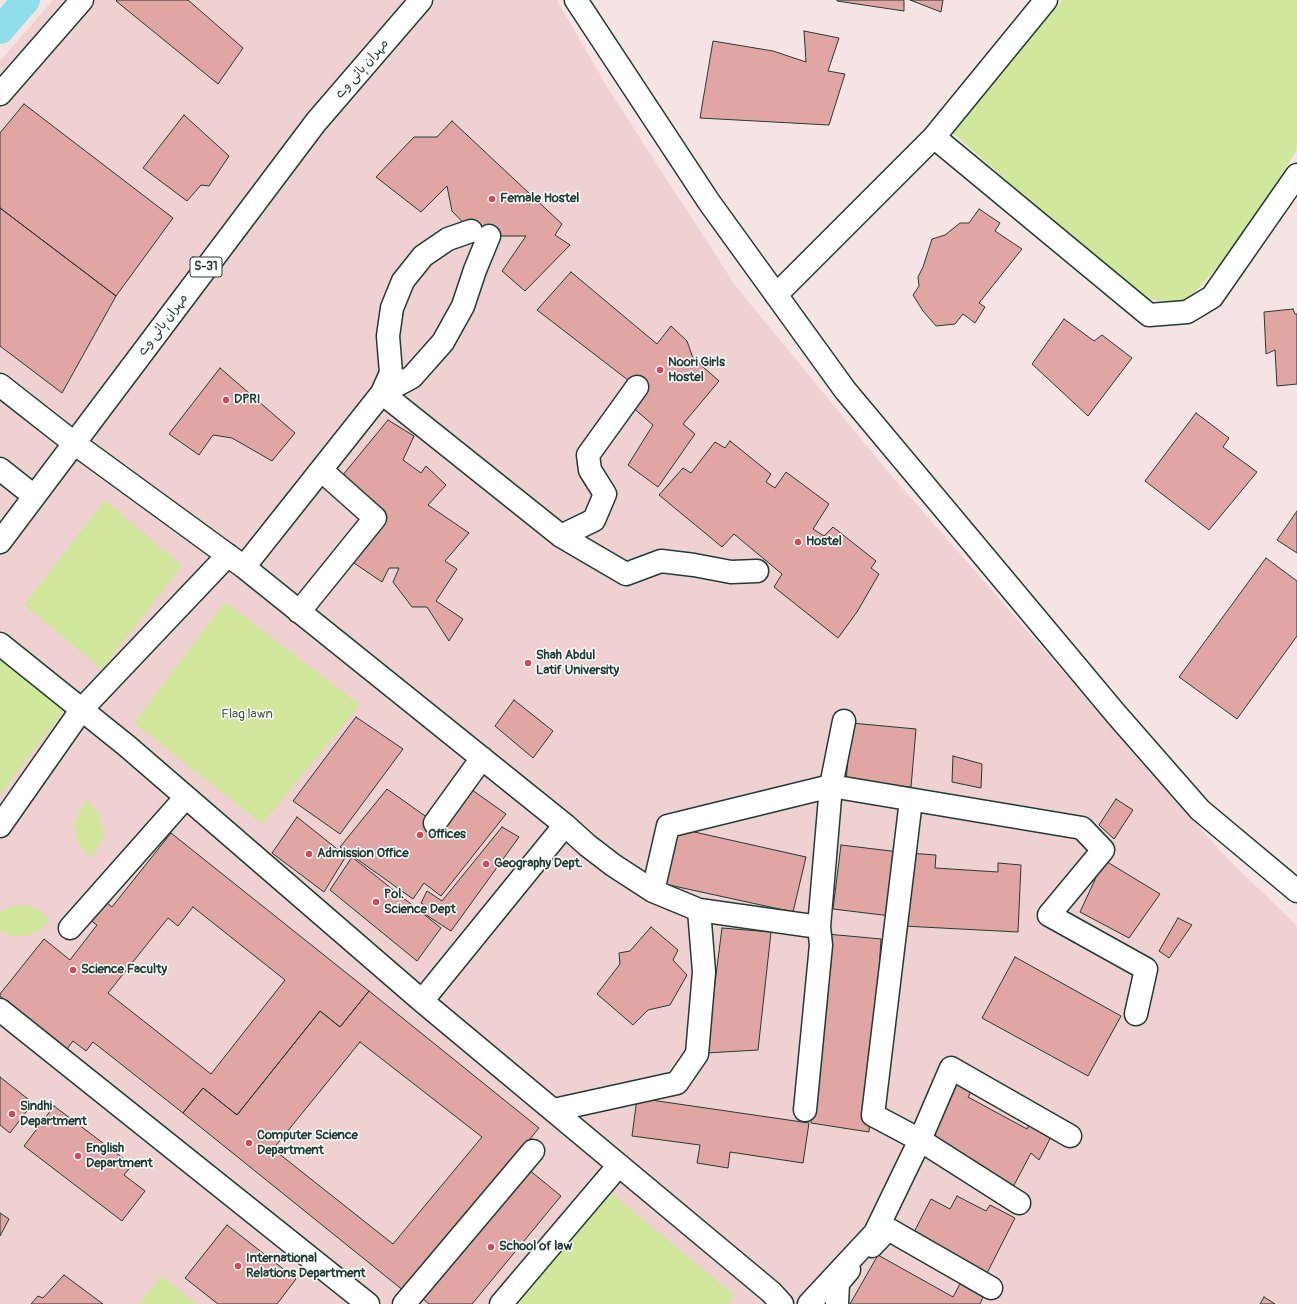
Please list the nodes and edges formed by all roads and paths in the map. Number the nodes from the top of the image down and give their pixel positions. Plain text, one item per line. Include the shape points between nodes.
1 (82, 0) edge
2 (421, 0) edge
3 (576, 0) edge
4 (1046, 0) edge
5 (0, 94) edge
6 (934, 137) junction
7 (1297, 175) edge
8 (776, 295) junction
9 (0, 384) edge
10 (637, 386) dead end
11 (382, 393) junction
12 (74, 443) junction
13 (0, 469) edge
14 (320, 470) junction
15 (34, 496) junction
16 (561, 536) junction
17 (0, 542) edge
18 (236, 561) junction
19 (757, 571) dead end
20 (300, 612) junction
21 (0, 644) edge
22 (82, 709) junction
23 (844, 721) dead end
24 (482, 758) junction
25 (831, 786) junction
26 (186, 797) junction
27 (911, 800) junction
28 (435, 823) dead end
29 (565, 825) junction
30 (0, 826) edge
31 (653, 890) junction
32 (1297, 891) edge
33 (699, 910) junction
34 (70, 928) dead end
35 (819, 928) junction
36 (422, 1001) junction
37 (0, 1010) edge
38 (1136, 1014) dead end
39 (554, 1110) junction
40 (805, 1110) dead end
41 (1070, 1136) dead end
42 (920, 1140) junction
43 (533, 1151) dead end
44 (619, 1165) junction
45 (1019, 1203) dead end
46 (991, 1288) dead end
47 (368, 1304) edge
48 (404, 1304) edge
49 (501, 1304) edge
50 (782, 1304) edge
51 (809, 1304) edge
52 (837, 1304) edge

1 - 5 street
2 - 12 street, مہران ہائی وے / S-31 via 316,122
3 - 8 street via 709,202
4 - 6 street
6 - 7 street via 1149,315 1187,312 1212,297
6 - 8 street
8 - 32 street via 845,390 1184,792 1200,810
9 - 12 street
10 - 16 street via 588,455 590,470 605,494 594,520
11 - 11 street via 412,377 443,342 463,306 475,270 480,234 448,239 423,256 403,281 392,308 388,336 390,373
11 - 14 street
11 - 16 street
12 - 15 street, مہران ہائی وے / S-31
12 - 18 street
13 - 15 street
14 - 18 street
14 - 20 street via 375,518
15 - 17 street, مہران ہائی وے / S-31
16 - 19 street via 626,574 661,561 731,572
18 - 20 street
18 - 22 street
20 - 24 street
21 - 22 street
22 - 26 street
22 - 30 street
23 - 25 street
24 - 28 street
24 - 29 street
25 - 27 street
25 - 31 street via 668,826
25 - 35 street
26 - 34 street
26 - 36 street
27 - 38 street via 1082,828 1103,850 1049,915 1146,969
27 - 42 street via 873,1115
29 - 31 street via 613,865
29 - 36 street
31 - 33 street
33 - 35 street
33 - 39 street via 704,972 696,1054 677,1083
35 - 40 street via 821,944
36 - 39 street
37 - 47 street
39 - 44 street
41 - 42 street via 951,1068
42 - 45 street
42 - 51 street via 875,1233
43 - 48 street
44 - 49 street
44 - 50 street
46 - 52 street via 888,1229 838,1283

